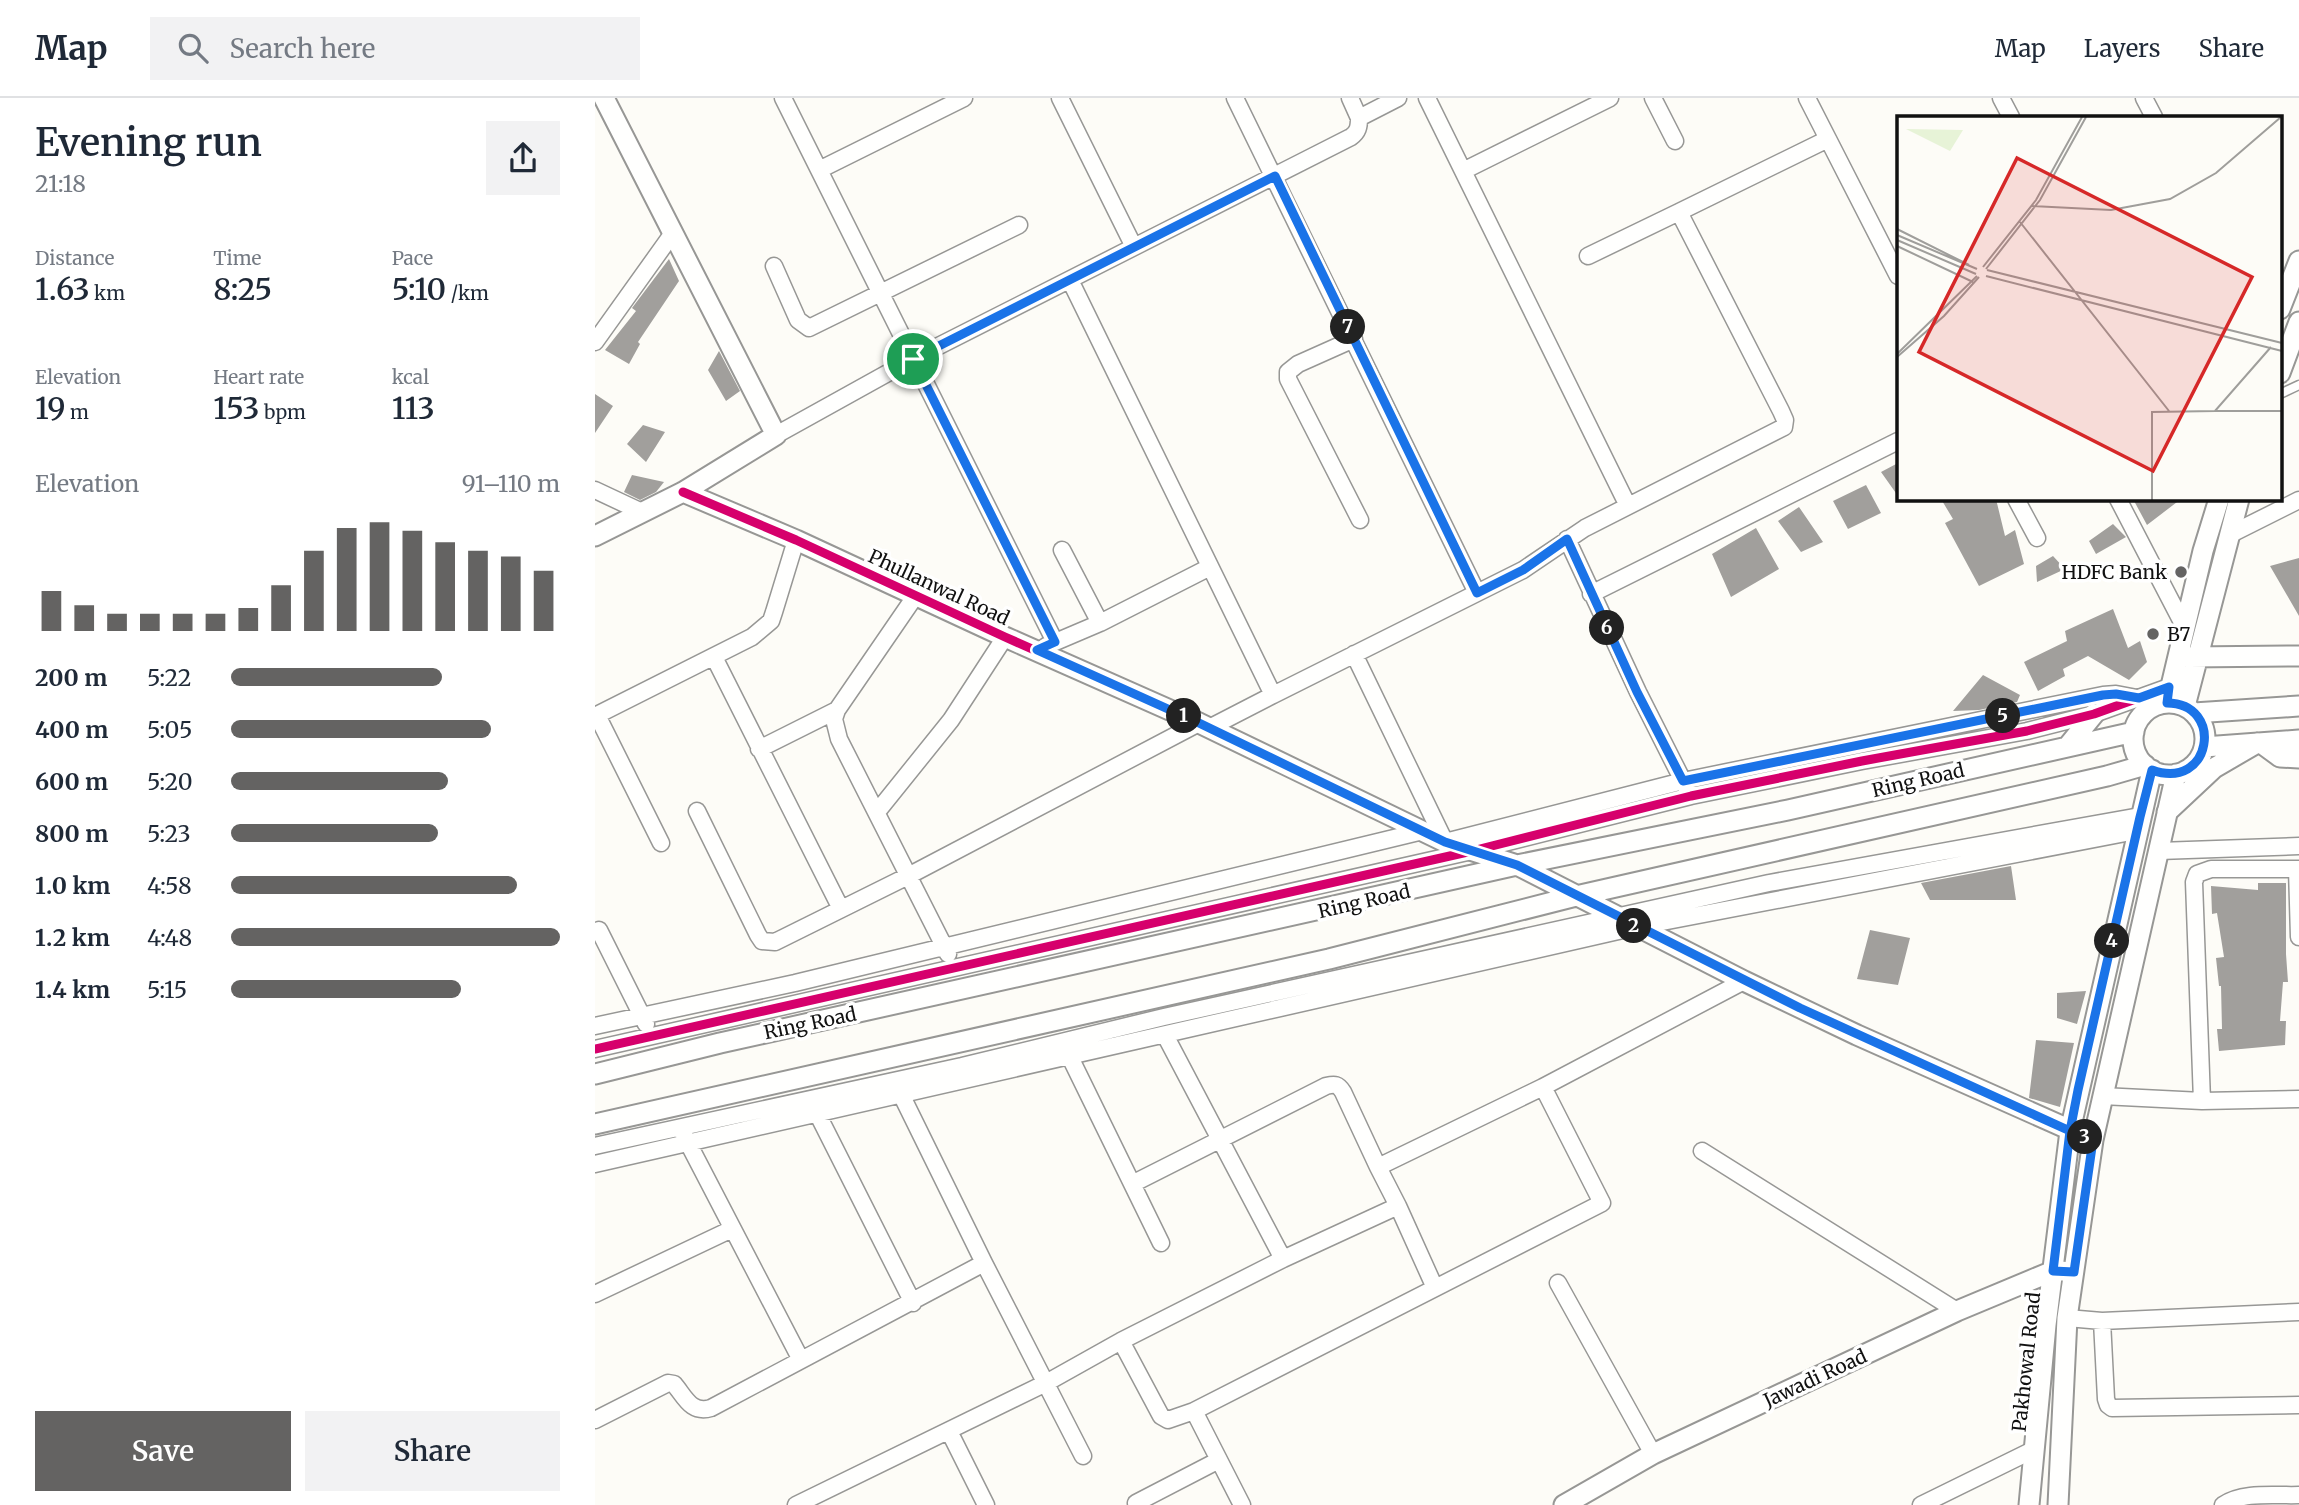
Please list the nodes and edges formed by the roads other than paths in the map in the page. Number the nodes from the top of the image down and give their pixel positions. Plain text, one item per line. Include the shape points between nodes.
1 (604, 98) edge
2 (783, 98) edge
3 (964, 98) edge
4 (1060, 98) edge
5 (1235, 98) edge
6 (1350, 98) edge
7 (1398, 98) edge
8 (1427, 98) edge
9 (1610, 98) edge
10 (1653, 98) edge
11 (1807, 98) edge
12 (2001, 98) edge
13 (2144, 98) edge
14 (2010, 116) edge
15 (2153, 116) edge
16 (1359, 118) junction
17 (1828, 139) junction
18 (1675, 141) dead end
19 (819, 170) junction
20 (1463, 172) junction
21 (1275, 176) junction
22 (1679, 212) junction
23 (1019, 225) dead end
24 (673, 233) junction
25 (1134, 247) junction
26 (1588, 256) dead end
27 (2299, 261) edge
28 (774, 266) dead end
29 (1897, 274) edge
30 (1070, 280) junction
31 (880, 292) junction
32 (2281, 306) edge
33 (2299, 322) edge
34 (1354, 339) junction
35 (595, 342) edge
36 (913, 359) junction
37 (2281, 370) edge
38 (2299, 385) edge
39 (2281, 394) edge
40 (776, 435) junction
41 (1897, 441) edge
42 (595, 489) edge
43 (683, 492) junction
44 (2017, 500) edge
45 (2119, 500) edge
46 (2217, 500) edge
47 (2239, 500) edge
48 (2299, 500) edge
49 (1628, 506) junction
50 (642, 512) junction
51 (1360, 520) dead end
52 (2231, 534) junction
53 (595, 536) edge
54 (2037, 538) dead end
55 (1567, 539) junction
56 (796, 540) junction
57 (1062, 550) dead end
58 (1210, 567) junction
59 (1477, 593) junction
60 (1591, 594) junction
61 (916, 595) junction
62 (1100, 623) junction
63 (2184, 626) junction
64 (1005, 637) junction
65 (1055, 642) junction
66 (1037, 650) junction
67 (1355, 654) junction
68 (2200, 656) junction
69 (2299, 656) edge
70 (714, 657) junction
71 (2177, 657) junction
72 (1273, 695) junction
73 (2139, 698) junction
74 (2179, 702) junction
75 (2299, 706) edge
76 (837, 710) junction
77 (2094, 714) junction
78 (2005, 715) junction
79 (596, 716) edge
80 (1204, 725) junction
81 (2134, 732) junction
82 (2007, 735) junction
83 (2299, 740) edge
84 (2259, 743) junction
85 (2068, 746) junction
86 (2204, 747) junction
87 (759, 748) junction
88 (1861, 753) junction
89 (2299, 758) edge
90 (2148, 768) junction
91 (2176, 774) junction
92 (1687, 788) junction
93 (697, 811) dead end
94 (877, 812) junction
95 (2168, 812) junction
96 (2138, 824) junction
97 (1423, 831) junction
98 (1445, 842) junction
99 (661, 843) dead end
100 (2299, 846) edge
101 (1472, 851) junction
102 (2159, 851) junction
103 (1517, 865) junction
104 (2298, 869) edge
105 (910, 875) junction
106 (1576, 896) junction
107 (841, 909) junction
108 (1616, 916) junction
109 (1636, 927) junction
110 (599, 930) dead end
111 (2299, 937) edge
112 (944, 946) junction
113 (956, 968) junction
114 (1744, 981) junction
115 (795, 982) junction
116 (804, 1001) junction
117 (642, 1016) junction
118 (595, 1026) edge
119 (1165, 1035) junction
120 (652, 1036) junction
121 (595, 1049) edge
122 (1069, 1055) junction
123 (595, 1074) edge
124 (898, 1087) junction
125 (1543, 1087) junction
126 (2102, 1096) junction
127 (2299, 1099) edge
128 (2202, 1101) junction
129 (814, 1106) junction
130 (595, 1124) edge
131 (679, 1128) junction
132 (2070, 1131) junction
133 (2093, 1140) junction
134 (688, 1142) junction
135 (1219, 1142) junction
136 (595, 1146) edge
137 (1702, 1151) dead end
138 (595, 1164) edge
139 (1378, 1167) junction
140 (1133, 1183) junction
141 (1398, 1206) junction
142 (732, 1229) junction
143 (1161, 1243) dead end
144 (1283, 1259) junction
145 (984, 1264) junction
146 (2053, 1271) junction
147 (2074, 1272) junction
148 (1558, 1283) dead end
149 (1435, 1288) junction
150 (595, 1294) edge
151 (912, 1303) junction
152 (1957, 1311) junction
153 (2299, 1312) edge
154 (2067, 1318) junction
155 (2102, 1321) junction
156 (1121, 1341) junction
157 (801, 1360) junction
158 (1046, 1383) junction
159 (2299, 1405) edge
160 (1194, 1411) junction
161 (595, 1420) edge
162 (949, 1431) junction
163 (2035, 1448) junction
164 (1653, 1454) junction
165 (1083, 1456) dead end
166 (1219, 1460) junction
167 (2299, 1495) edge
168 (1136, 1503) dead end
169 (796, 1505) edge
170 (986, 1505) edge
171 (1242, 1505) edge
172 (1565, 1505) edge
173 (1921, 1505) edge
174 (2029, 1505) edge
175 (2057, 1505) edge
176 (2223, 1505) edge

1 - 24 street
2 - 19 street
3 - 19 street
4 - 25 street
5 - 21 street
6 - 16 street
7 - 16 street
8 - 20 street
9 - 20 street
10 - 18 street
11 - 17 street
12 - 14 street
13 - 15 street
16 - 21 street via 1351,137
17 - 22 street
17 - 29 street
19 - 31 street
20 - 49 street
21 - 25 street
21 - 34 street
22 - 26 street
22 - 49 street via 1785,420 1784,427
23 - 31 street
24 - 35 street
24 - 40 street
25 - 30 street
27 - 32 street
28 - 31 street via 799,320 809,328
30 - 36 street
30 - 58 street
31 - 36 street
33 - 37 street
34 - 51 street via 1298,364 1288,372 1288,379
34 - 59 street
36 - 40 street
36 - 65 street
38 - 39 lane
40 - 43 street
41 - 60 street
42 - 50 street
43 - 50 street
43 - 56 street, Phullanwal Road
44 - 54 street
45 - 63 street
46 - 63 street
47 - 52 street
48 - 52 street
49 - 55 street
50 - 53 street
52 - 68 street
55 - 59 street via 1523,570
55 - 60 street
56 - 61 street, Phullanwal Road
56 - 70 street via 771,621
57 - 62 street
58 - 62 street
58 - 72 street
59 - 67 street
60 - 92 street
61 - 64 street, Phullanwal Road
61 - 76 street
62 - 65 street
63 - 71 street
64 - 66 street, Phullanwal Road
64 - 94 street via 951,720
65 - 66 street
66 - 80 street, Phullanwal Road
67 - 72 street
67 - 98 street
68 - 69 street
68 - 71 street
68 - 74 street
70 - 79 street
70 - 87 street
71 - 74 street
72 - 80 street
73 - 74 street
73 - 77 street
73 - 78 street via 2103,695
74 - 75 street
74 - 81 street via 2144,713
74 - 86 street via 2201,722
76 - 87 street
76 - 94 street via 835,729
77 - 82 street
77 - 85 street
78 - 82 street
78 - 88 street
79 - 99 street
80 - 97 street, Phullanwal Road
80 - 105 street
81 - 85 street, Ring Road
81 - 90 street via 2137,755
82 - 88 street
83 - 84 street
84 - 86 street
84 - 89 street via 2273,754
84 - 95 street via 2214,768
85 - 103 street, Ring Road
86 - 91 street via 2199,760
87 - 107 street
88 - 92 street
90 - 91 street
90 - 96 street, Pakhowal Road
90 - 106 street
91 - 95 street, Pakhowal Road
92 - 98 street
92 - 101 street
93 - 107 street via 762,941 775,942
94 - 105 street
95 - 102 street, Pakhowal Road
96 - 108 street via 1769,883
96 - 109 street
96 - 132 street, Pakhowal Road
97 - 98 street, Phullanwal Road
97 - 112 street
98 - 101 street, Phullanwal Road
100 - 102 street
101 - 103 street, Phullanwal Road
101 - 113 street
102 - 126 street, Pakhowal Road
103 - 106 street, Phullanwal Road
103 - 123 street, Ring Road
104 - 111 street
104 - 128 street via 2211,869 2197,874
105 - 107 street
105 - 112 street
106 - 108 street, Phullanwal Road
106 - 130 street via 1329,959
108 - 109 street, Phullanwal Road
108 - 124 street via 1164,1017
109 - 114 street, Phullanwal Road
109 - 119 street
110 - 117 street
112 - 113 street
112 - 115 street
113 - 116 street
114 - 125 street
114 - 132 street, Phullanwal Road
115 - 116 street
115 - 117 street
116 - 120 street
117 - 118 street
117 - 120 street
119 - 122 street
119 - 135 street
120 - 121 street
122 - 124 street
122 - 140 street
124 - 129 street
124 - 145 street
125 - 139 street
125 - 149 street via 1602,1202
126 - 128 street
126 - 133 street, Pakhowal Road
127 - 128 street
129 - 131 street
129 - 134 street
129 - 151 street
131 - 134 street
131 - 136 street
132 - 133 street, Phullanwal Road
132 - 146 street, Pakhowal Road
133 - 147 street, Pakhowal Road
134 - 138 street
134 - 142 street
135 - 139 street via 1334,1084 1343,1092
135 - 140 street
135 - 144 street
137 - 152 street
139 - 141 street
140 - 143 street
141 - 144 street
141 - 149 street
142 - 150 street
142 - 157 street
144 - 156 street
145 - 151 street
145 - 158 street
146 - 147 street, Jawadi Road
146 - 152 street, Jawadi Road
146 - 163 street, Pakhowal Road
147 - 154 street, Pakhowal Road
148 - 164 street
149 - 160 street
151 - 157 street
152 - 164 street, Jawadi Road
153 - 155 street
154 - 155 street
154 - 175 street, Pakhowal Road
155 - 159 street via 2105,1399 2112,1408
156 - 158 street
156 - 160 street via 1161,1416 1168,1420
157 - 161 street via 704,1410 692,1406 669,1383
158 - 162 street
158 - 165 street
160 - 166 street
162 - 169 street
162 - 170 street
163 - 173 street
163 - 174 street, Pakhowal Road
164 - 172 street, Jawadi Road
166 - 168 street
166 - 171 street
167 - 176 street via 2242,1497

